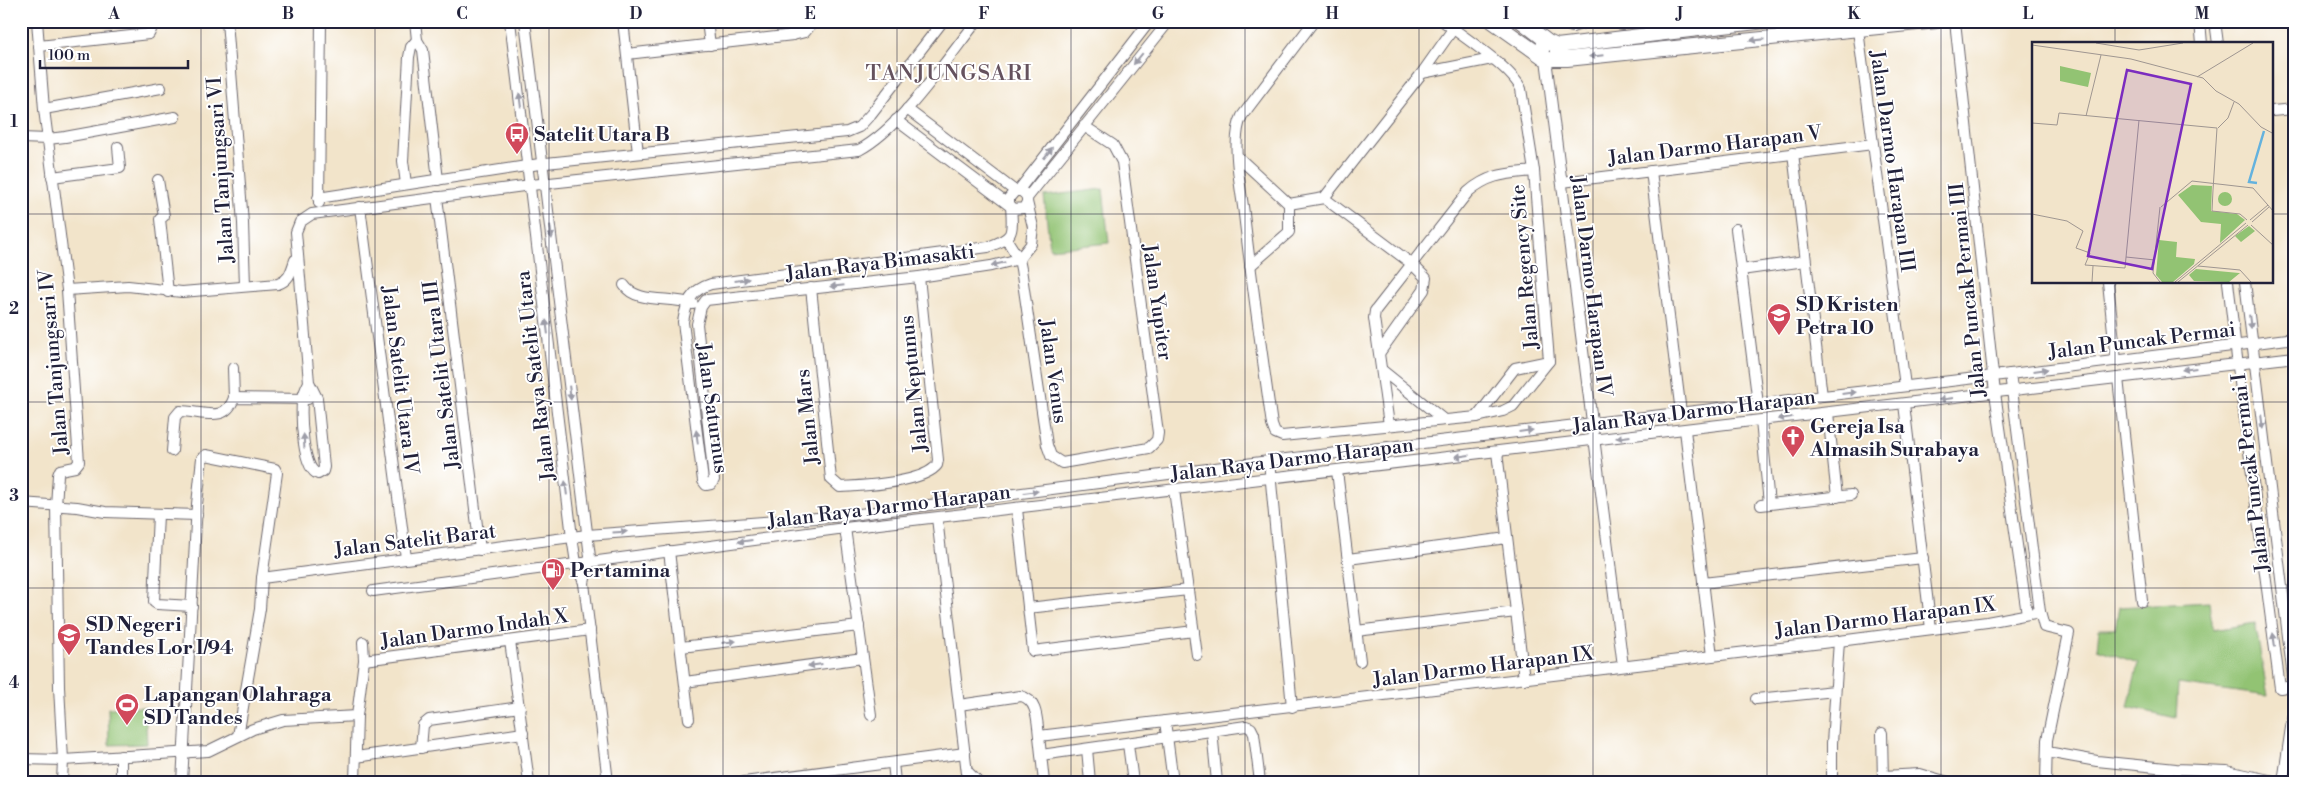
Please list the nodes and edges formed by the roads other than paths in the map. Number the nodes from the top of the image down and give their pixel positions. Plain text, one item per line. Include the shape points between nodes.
1 (37, 21) edge
2 (150, 21) edge
3 (227, 21) edge
4 (321, 21) edge
5 (416, 21) edge
6 (510, 21) edge
7 (525, 21) edge
8 (623, 21) edge
9 (708, 21) edge
10 (792, 21) edge
11 (814, 21) edge
12 (943, 21) edge
13 (977, 21) edge
14 (1150, 21) edge
15 (1169, 21) edge
16 (1314, 21) edge
17 (1443, 21) edge
18 (1492, 21) edge
19 (1521, 21) edge
20 (1561, 21) edge
21 (1589, 21) edge
22 (1765, 21) edge
23 (1786, 21) edge
24 (1937, 21) edge
25 (1955, 21) edge
26 (2200, 21) edge
27 (2216, 21) edge
28 (1453, 29) junction
29 (1858, 30) junction
30 (793, 35) junction
31 (1789, 37) junction
32 (417, 40) junction
33 (2202, 42) edge
34 (2218, 42) edge
35 (710, 45) junction
36 (39, 46) junction
37 (1550, 52) junction
38 (627, 54) junction
39 (1492, 59) junction
40 (1422, 73) junction
41 (161, 88) dead end
42 (44, 109) junction
43 (907, 109) junction
44 (2295, 109) edge
45 (2274, 112) edge
46 (175, 117) dead end
47 (896, 120) junction
48 (1084, 126) junction
49 (21, 138) edge
50 (48, 139) junction
51 (1873, 144) junction
52 (118, 147) dead end
53 (638, 153) junction
54 (1793, 153) junction
55 (1238, 156) junction
56 (542, 164) junction
57 (528, 166) junction
58 (1534, 170) junction
59 (1651, 171) junction
60 (52, 177) junction
61 (158, 180) dead end
62 (438, 180) junction
63 (1562, 182) junction
64 (545, 183) junction
65 (406, 184) junction
66 (531, 185) junction
67 (1016, 191) junction
68 (437, 197) junction
69 (318, 198) junction
70 (1324, 198) junction
71 (1027, 200) junction
72 (1290, 204) junction
73 (1010, 205) junction
74 (360, 207) junction
75 (316, 213) junction
76 (1736, 229) dead end
77 (1006, 240) junction
78 (297, 254) junction
79 (1019, 259) junction
80 (1805, 262) junction
81 (1412, 264) junction
82 (1250, 266) junction
83 (1741, 270) junction
84 (919, 277) junction
85 (2108, 284) edge
86 (2228, 284) edge
87 (2245, 284) edge
88 (624, 285) dead end
89 (244, 286) junction
90 (811, 288) junction
91 (67, 290) junction
92 (168, 292) junction
93 (688, 302) junction
94 (701, 308) junction
95 (2295, 338) edge
96 (2252, 344) junction
97 (2235, 345) junction
98 (1380, 352) junction
99 (2295, 357) edge
100 (1549, 361) junction
101 (2116, 361) junction
102 (2254, 362) junction
103 (2237, 364) junction
104 (233, 368) dead end
105 (1383, 370) junction
106 (1993, 372) junction
107 (2010, 374) junction
108 (2118, 378) junction
109 (308, 382) junction
110 (1906, 386) junction
111 (2012, 391) junction
112 (1995, 393) junction
113 (1822, 396) junction
114 (234, 398) junction
115 (317, 398) junction
116 (302, 400) junction
117 (1758, 404) junction
118 (1904, 404) junction
119 (1680, 413) junction
120 (1828, 413) junction
121 (1477, 417) junction
122 (1444, 420) junction
123 (1761, 421) junction
124 (1592, 423) junction
125 (1389, 426) junction
126 (1685, 430) junction
127 (1594, 440) junction
128 (172, 450) dead end
129 (1496, 452) junction
130 (1102, 457) joint
131 (1269, 461) junction
132 (1337, 471) junction
133 (1272, 479) junction
134 (890, 481) joint
135 (1174, 490) junction
136 (1851, 495) dead end
137 (1837, 497) junction
138 (21, 503) edge
139 (56, 506) junction
140 (1017, 509) junction
141 (158, 514) junction
142 (196, 515) junction
143 (937, 518) junction
144 (845, 528) junction
145 (587, 537) junction
146 (1507, 538) junction
147 (572, 540) junction
148 (480, 550) junction
149 (669, 551) junction
150 (406, 558) junction
151 (1923, 558) junction
152 (590, 559) junction
153 (1348, 559) junction
154 (576, 561) junction
155 (266, 578) junction
156 (584, 583) junction
157 (1703, 583) junction
158 (2282, 585) junction
159 (2267, 587) junction
160 (1188, 590) junction
161 (373, 591) dead end
162 (2142, 601) dead end
163 (192, 606) junction
164 (1028, 608) junction
165 (1516, 612) junction
166 (2040, 612) junction
167 (2027, 614) junction
168 (859, 626) junction
169 (590, 630) junction
170 (1931, 630) junction
171 (1356, 631) junction
172 (1194, 632) junction
173 (510, 641) junction
174 (1839, 641) junction
175 (363, 642) dead end
176 (681, 648) junction
177 (1197, 655) dead end
178 (1712, 656) junction
179 (863, 658) junction
180 (364, 660) junction
181 (1360, 661) dead end
182 (1622, 666) junction
183 (1524, 679) junction
184 (685, 682) junction
185 (1834, 691) junction
186 (1756, 699) dead end
187 (959, 705) junction
188 (520, 707) junction
189 (1292, 707) junction
190 (2294, 707) edge
191 (871, 715) dead end
192 (358, 716) junction
193 (689, 719) dead end
194 (1165, 721) junction
195 (1212, 731) junction
196 (245, 733) junction
197 (523, 733) junction
198 (1882, 733) dead end
199 (1039, 736) junction
200 (1168, 738) junction
201 (1128, 744) junction
202 (421, 748) junction
203 (1087, 749) junction
204 (183, 752) junction
205 (2047, 752) junction
206 (965, 753) junction
207 (1041, 755) junction
208 (121, 756) junction
209 (356, 757) junction
210 (21, 759) edge
211 (63, 760) junction
212 (893, 762) junction
213 (967, 771) junction
214 (1883, 779) edge
215 (62, 782) edge
216 (121, 782) edge
217 (182, 782) edge
218 (355, 782) edge
219 (529, 782) edge
220 (608, 782) edge
221 (744, 782) edge
222 (895, 782) edge
223 (968, 782) edge
224 (978, 782) edge
225 (1044, 782) edge
226 (1090, 782) edge
227 (1133, 782) edge
228 (1173, 782) edge
229 (1216, 782) edge
230 (1260, 782) edge
231 (1832, 782) edge
232 (1948, 782) edge
233 (2046, 782) edge
234 (2281, 782) edge

1 - 36 street, Jalan Tanjungsari IV
2 - 36 street via 152,30 149,34
3 - 89 street, Jalan Tanjungsari VI
4 - 69 street
5 - 32 street
57 -> 6 street, Jalan Raya Satelit Utara
7 - 56 street, Jalan Raya Satelit Utara
8 - 38 street
9 - 35 street
10 - 30 street
11 - 30 street via 805,32
12 - 53 street via 871,114 859,127 848,132
13 - 43 street
67 -> 14 street
15 -> 48 street
16 - 55 street, Jalan Regency Site via 1242,116
17 - 28 street, Jalan Regency Site
18 - 37 main road
19 - 37 main road
20 - 21 street via 1572,27
22 - 37 main road
23 - 31 street
24 - 29 main road
25 - 106 street, Jalan Puncak Permai III
26 - 33 street
27 - 34 street
28 - 39 street, Jalan Regency Site
28 - 40 street
29 - 31 main road
29 - 51 street, Jalan Darmo Harapan III
30 - 35 street
31 -> 37 main road via 1568,59
32 - 62 street via 423,50
32 - 65 street via 409,57 403,161
35 - 38 street
36 - 42 street, Jalan Tanjungsari IV
37 - 63 street, Jalan Darmo Harapan IV
38 - 53 street
39 - 40 street
39 - 58 street, Jalan Regency Site via 1514,78 1521,89
40 - 70 street
41 - 42 street
42 - 50 street, Jalan Tanjungsari IV
43 - 47 street
43 - 67 street
44 - 45 street
46 - 50 street
47 - 64 street via 872,144 859,150
47 - 73 street
48 - 71 street
48 - 130 street, Jalan Yupiter via 1113,145 1122,162 1158,433 1157,440 1149,448
49 - 50 street
50 - 60 street, Jalan Tanjungsari IV
51 - 54 street, Jalan Darmo Harapan V
51 - 110 street, Jalan Darmo Harapan III
52 - 60 street via 119,169
53 - 56 street
54 - 59 street, Jalan Darmo Harapan V
54 - 80 street
55 - 72 street
55 - 82 street, Jalan Regency Site
56 - 57 street
56 - 64 street, Jalan Raya Satelit Utara
57 - 62 street
57 - 66 street, Jalan Raya Satelit Utara
58 - 81 street, Jalan Regency Site via 1490,176 1480,181
58 - 100 street, Jalan Regency Site
59 - 63 street, Jalan Darmo Harapan V
59 - 119 street
60 - 91 street, Jalan Tanjungsari IV
61 - 92 street via 164,216 160,219
62 - 65 street
63 - 124 street, Jalan Darmo Harapan IV
64 - 66 street
64 -> 145 street, Jalan Raya Satelit Utara
65 - 69 street
66 - 68 street
147 -> 66 street, Jalan Raya Satelit Utara
67 - 71 street via 1024,193
67 - 73 street via 1009,198
68 - 74 street
68 - 148 street, Jalan Satelit Utara III
69 - 75 street
70 - 72 street
70 - 81 street
71 - 73 street via 1020,210
71 - 79 street via 1033,228 1031,244
72 - 82 street via 1289,232
73 - 77 street via 1012,223
74 - 75 street
74 - 150 street, Jalan Satelit Utara IV
75 - 78 street via 298,226
76 - 83 street
77 - 79 street, Jalan Venus
93 -> 77 street, Jalan Raya Bimasakti via 695,291 711,284 988,247
78 - 89 street via 284,282
78 - 109 street
79 -> 84 street, Jalan Raya Bimasakti
79 - 130 street, Jalan Venus via 1048,451 1062,463
80 - 83 street
80 - 113 street
81 - 98 street, Jalan Regency Site via 1375,311
81 - 98 street via 1427,283
82 - 125 street, Jalan Regency Site via 1272,425 1276,433 1282,436
83 - 117 street
84 -> 90 street, Jalan Raya Bimasakti
84 - 134 street, Jalan Neptunus via 938,460 934,469 924,475
85 - 101 street
86 - 97 street, Jalan Puncak Permai I
87 -> 96 street, Jalan Puncak Permai I
88 - 93 street via 638,297
89 - 92 street
90 - 94 street, Jalan Raya Bimasakti via 709,298
90 - 134 street, Jalan Mars via 831,479 840,487
91 - 92 street via 128,286
91 - 139 street, Jalan Tanjungsari IV via 79,462 77,466 59,472
93 - 94 street
94 -> 93 street, Jalan Saturnus via 697,324 714,480 706,485 683,322
95 - 96 street, Jalan Puncak Permai
96 - 97 street, Jalan Puncak Permai
96 - 102 street, Jalan Puncak Permai I
97 - 101 street, Jalan Puncak Permai
97 - 103 street, Jalan Puncak Permai I
98 - 105 street, Jalan Regency Site
99 - 102 street, Jalan Puncak Permai
100 - 121 street, Jalan Regency Site via 1513,406
100 - 121 street, Jalan Regency Site via 1515,368
107 -> 101 street, Jalan Puncak Permai
102 - 103 street, Jalan Puncak Permai
102 -> 158 street, Jalan Puncak Permai I
103 -> 108 street, Jalan Puncak Permai
103 - 159 street, Jalan Puncak Permai I
104 - 114 street
105 - 122 street
105 - 125 street, Jalan Regency Site
106 - 107 street, Jalan Puncak Permai
106 - 110 street, Jalan Raya Darmo Harapan
106 - 112 street, Jalan Puncak Permai III
107 - 111 street, Jalan Puncak Permai III
108 - 111 street, Jalan Puncak Permai
108 - 162 street
109 - 115 street
109 - 116 street
113 -> 110 street, Jalan Raya Darmo Harapan
111 - 112 street, Jalan Raya Darmo Harapan
111 - 166 street, Jalan Puncak Permai III
112 -> 118 street, Jalan Raya Darmo Harapan
112 - 167 street, Jalan Puncak Permai III
113 - 117 street, Jalan Raya Darmo Harapan
114 - 116 street
114 - 128 street via 224,413 178,412
115 - 116 street
115 -> 116 street via 324,467 318,474 310,469 307,460
117 - 119 street, Jalan Raya Darmo Harapan
118 - 120 street, Jalan Raya Darmo Harapan
118 - 151 street
119 - 124 street, Jalan Raya Darmo Harapan
120 -> 123 street, Jalan Raya Darmo Harapan
120 - 137 street
121 - 122 street, Jalan Regency Site
122 - 125 street, Jalan Regency Site
123 - 126 street, Jalan Raya Darmo Harapan
123 - 137 street via 1765,504
124 - 127 street, Jalan Darmo Harapan IV
131 -> 124 street, Jalan Raya Darmo Harapan
126 -> 127 street, Jalan Raya Darmo Harapan
126 - 157 street
127 - 129 street, Jalan Raya Darmo Harapan
127 - 182 street, Jalan Darmo Harapan IV
129 -> 132 street, Jalan Raya Darmo Harapan
129 - 146 street
131 - 133 street
145 -> 131 street, Jalan Raya Darmo Harapan via 844,516
132 - 133 street, Jalan Raya Darmo Harapan
132 - 153 street
133 - 135 street, Jalan Raya Darmo Harapan
133 - 189 street
135 - 140 street, Jalan Raya Darmo Harapan
135 - 160 street
136 - 137 street
138 - 139 street
139 - 141 street
139 - 211 street
140 - 143 street, Jalan Raya Darmo Harapan
140 - 164 street
141 - 142 street
141 - 163 street via 154,602
142 - 155 street via 202,458 206,455 277,470
142 - 163 street
143 - 144 street, Jalan Raya Darmo Harapan
143 - 187 street
144 -> 149 street, Jalan Raya Darmo Harapan
144 - 168 street
145 - 147 street, Jalan Raya Darmo Harapan
145 - 152 street, Jalan Raya Satelit Utara
146 - 153 street
146 - 165 street
147 - 148 street, Jalan Satelit Barat
147 - 154 street, Jalan Raya Satelit Utara
148 - 150 street, Jalan Satelit Barat
149 - 152 street, Jalan Raya Darmo Harapan
149 - 176 street
150 - 155 street, Jalan Satelit Barat
151 - 157 street
151 - 170 street
152 - 154 street, Jalan Raya Darmo Harapan
152 - 156 street
153 - 171 street
154 - 156 street, Jalan Raya Satelit Utara
154 - 161 street, Jalan Raya Darmo Harapan
155 - 196 street
156 - 169 street
157 - 178 street
158 - 159 street
158 -> 159 street, Jalan Puncak Permai I via 2294,686 2280,688
160 - 164 street
160 - 172 street
163 - 204 street
164 - 172 street via 1034,651
165 - 171 street
165 - 183 street
166 - 167 street, Jalan Darmo Harapan IX
166 - 205 street via 2044,626 2070,633
167 - 170 street, Jalan Darmo Harapan IX
176 -> 168 street
168 - 179 street
169 - 173 street, Jalan Darmo Indah X
169 - 220 street
170 - 174 street, Jalan Darmo Harapan IX
171 - 181 street
172 - 177 street
173 - 180 street, Jalan Darmo Indah X
173 - 188 street
174 - 178 street, Jalan Darmo Harapan IX
174 - 185 street
175 - 180 street
176 - 184 street
178 - 182 street, Jalan Darmo Harapan IX
179 -> 184 street
179 - 191 street
180 - 192 street
182 - 183 street, Jalan Darmo Harapan IX
183 - 189 street, Jalan Darmo Harapan IX
184 - 193 street
185 - 186 street
185 - 231 street
187 - 199 street via 1021,696 1027,698 1034,705
187 - 206 street
188 - 197 street
188 - 202 street via 428,720 423,725
189 - 194 street, Jalan Darmo Harapan IX
190 - 234 street
192 - 196 street via 298,718
192 - 209 street
194 - 199 street, Jalan Darmo Harapan IX
194 - 200 street
195 - 200 street
195 - 229 street
195 - 230 street via 1249,727 1254,734
196 - 204 street via 213,751
197 - 202 street
197 - 219 street
198 - 214 street
199 - 207 street
200 - 201 street
200 - 228 street
201 - 203 street
201 - 227 street
202 - 209 street
203 - 207 street
203 - 226 street
204 - 208 street
204 - 217 street
205 - 233 street
205 - 234 street via 2097,761 2226,771
206 - 212 street
206 - 213 street
207 - 225 street
208 - 211 street
208 - 216 street
209 - 218 street
210 - 211 street
211 - 215 street
212 - 221 street
212 - 222 street
213 - 223 street
213 - 224 street
214 - 232 street via 1920,774

